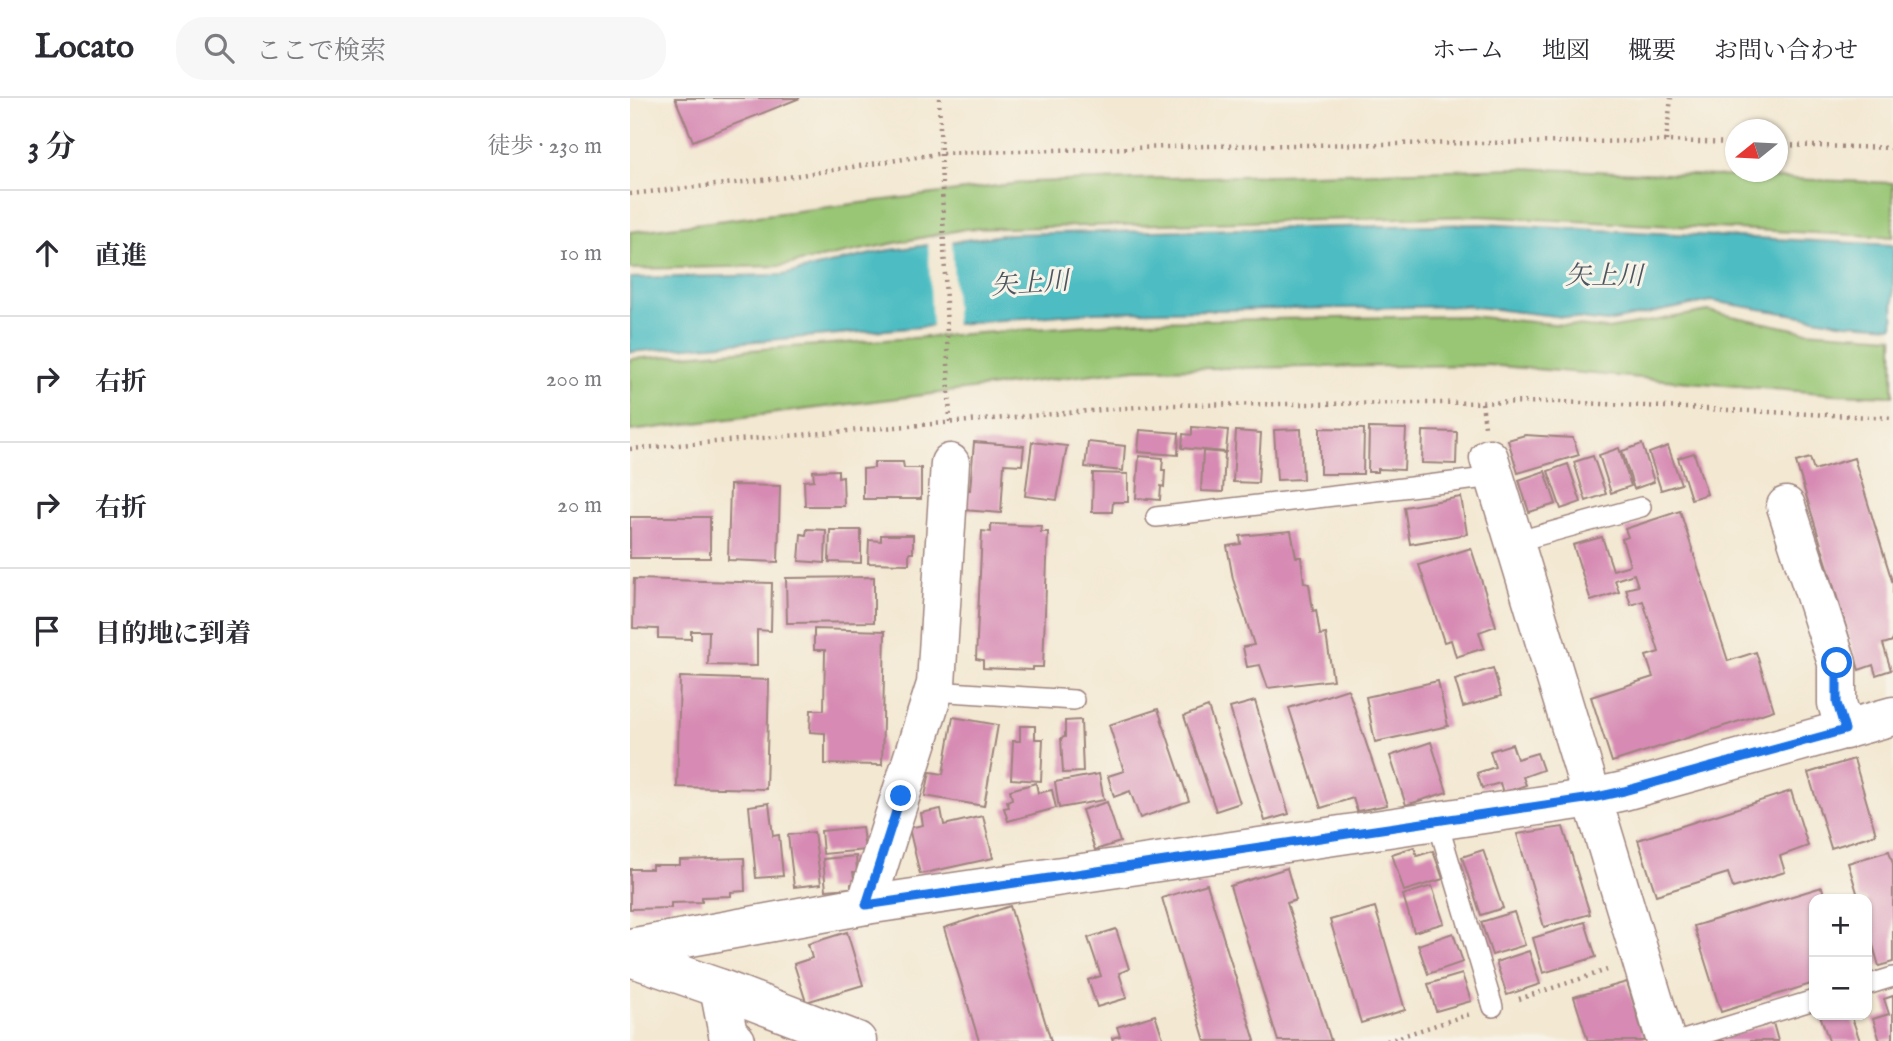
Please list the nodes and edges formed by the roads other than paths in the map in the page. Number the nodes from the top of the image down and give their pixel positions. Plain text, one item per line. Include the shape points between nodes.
1 (950, 463) dead end
2 (1492, 467) joint
3 (1641, 506) dead end
4 (1787, 506) dead end
5 (1156, 517) dead end
6 (1515, 542) junction
7 (934, 691) junction
8 (1074, 700) dead end
9 (1893, 716) edge
10 (1845, 730) junction
11 (1592, 798) junction
12 (1437, 820) junction
13 (866, 905) junction
14 (630, 948) edge
15 (630, 957) edge
16 (1893, 976) edge
17 (1872, 983) edge
18 (719, 988) junction
19 (1809, 1002) edge
20 (1493, 1007) dead end
21 (736, 1041) edge
22 (857, 1041) edge
23 (1666, 1041) edge
24 (1680, 1041) edge

1 - 7 street
2 - 5 lane
2 - 6 street
3 - 6 lane
4 - 10 street via 1837,663 1837,703
6 - 11 street
7 - 8 lane
7 - 13 street
9 - 10 street
10 - 11 street
11 - 12 street
11 - 23 street
12 - 13 street
12 - 20 lane
13 - 14 street
15 - 18 street
16 - 17 lane
18 - 21 street via 729,1034
18 - 22 street
19 - 24 lane

